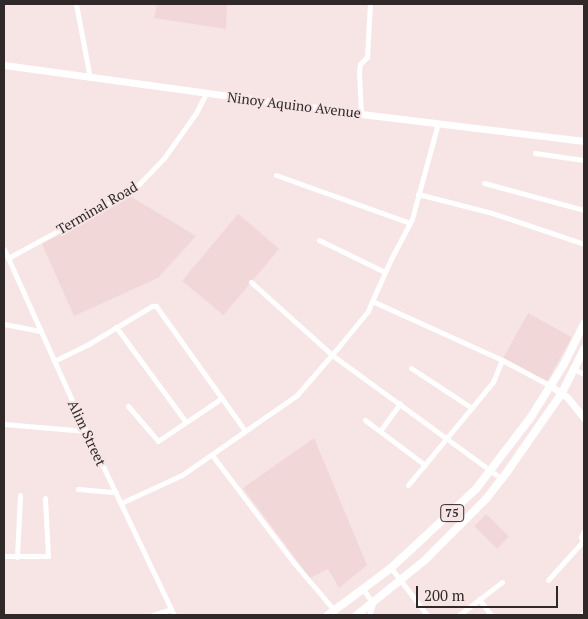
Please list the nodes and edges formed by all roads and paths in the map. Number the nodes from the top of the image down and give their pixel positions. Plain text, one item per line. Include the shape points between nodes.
1 (76, 4) edge
2 (370, 4) edge
3 (4, 65) edge
4 (90, 78) junction
5 (206, 93) junction
6 (361, 114) junction
7 (438, 123) junction
8 (584, 141) edge
9 (535, 153) dead end
10 (584, 160) edge
11 (276, 175) dead end
12 (484, 183) dead end
13 (418, 194) junction
14 (584, 210) edge
15 (410, 223) junction
16 (319, 240) dead end
17 (584, 244) edge
18 (4, 249) edge
19 (8, 258) junction
20 (385, 272) junction
21 (251, 282) dead end
22 (372, 301) junction
23 (4, 322) edge
24 (584, 324) edge
25 (116, 327) junction
26 (41, 331) junction
27 (584, 348) edge
28 (332, 355) junction
29 (502, 360) junction
30 (54, 361) junction
31 (411, 368) dead end
32 (574, 369) junction
33 (584, 374) edge
34 (551, 386) junction
35 (562, 393) junction
36 (222, 398) junction
37 (400, 403) junction
38 (128, 406) dead end
39 (472, 408) junction
40 (584, 418) edge
41 (365, 420) dead end
42 (185, 421) junction
43 (4, 424) edge
44 (86, 431) junction
45 (244, 431) junction
46 (380, 431) junction
47 (448, 438) junction
48 (212, 454) junction
49 (426, 465) junction
50 (491, 471) junction
51 (502, 479) junction
52 (408, 485) dead end
53 (78, 490) dead end
54 (116, 492) junction
55 (20, 495) dead end
56 (45, 498) dead end
57 (121, 503) junction
58 (584, 531) edge
59 (584, 542) edge
60 (4, 556) edge
61 (17, 557) junction
62 (391, 568) junction
63 (548, 580) dead end
64 (401, 581) junction
65 (502, 582) dead end
66 (363, 589) junction
67 (479, 599) junction
68 (373, 604) junction
69 (172, 609) junction
70 (584, 612) edge
71 (331, 613) edge
72 (154, 615) edge
73 (174, 615) edge
74 (357, 615) edge
75 (369, 615) edge
76 (427, 615) edge
77 (459, 615) edge
78 (491, 615) edge
79 (582, 615) edge

1 - 4 street
2 - 6 street via 367,57 359,70
3 - 4 main road, Ninoy Aquino Avenue
4 - 5 main road, Ninoy Aquino Avenue
5 - 6 main road, Ninoy Aquino Avenue
5 - 19 street, Terminal Road via 164,158 138,185
6 - 7 main road, Ninoy Aquino Avenue
7 - 8 main road, Ninoy Aquino Avenue
7 - 13 street
9 - 10 street
11 - 15 street
12 - 14 street
13 - 15 street
13 - 17 street via 492,213
15 - 20 street
16 - 20 street
18 - 19 street, Alim Street
19 - 26 street, Alim Street
20 - 22 street
21 - 28 street
22 - 28 street via 368,311
22 - 29 street
23 - 26 street
24 - 34 highway, 75
25 - 30 street
25 - 36 street via 156,306
25 - 42 street
26 - 30 street, Alim Street
27 - 32 highway, 75
28 - 37 street
28 - 45 street via 297,395
29 - 34 street
29 - 39 street via 493,382
30 - 44 street, Alim Street
31 - 39 street
32 - 33 street
32 - 35 highway, 75
34 - 35 main road
34 - 50 highway, 75
35 - 40 main road
35 - 51 highway, 75
36 - 42 street
36 - 45 street
37 - 46 street
37 - 47 street
38 - 42 street via 158,441
39 - 47 street
41 - 46 street
43 - 44 street
44 - 54 street, Alim Street
45 - 48 street
46 - 49 street
47 - 49 street
47 - 50 street
48 - 57 street via 182,474
48 - 71 street
49 - 52 street
50 - 51 street
50 - 62 highway, 75 via 457,508
51 - 64 highway, 75 via 468,518
53 - 54 street
54 - 57 street, Alim Street
55 - 61 street
56 - 61 street via 49,555 43,558
57 - 69 street, Alim Street
58 - 59 street via 581,537
59 - 63 street
60 - 61 street
62 - 64 street
62 - 66 highway, 75
64 - 68 highway, 75
64 - 76 street
65 - 67 street
66 - 68 street
66 - 71 highway, 75
67 - 77 street
67 - 78 street
68 - 74 highway, 75
68 - 75 street
69 - 72 street
69 - 73 street, Alim Street
70 - 79 street

